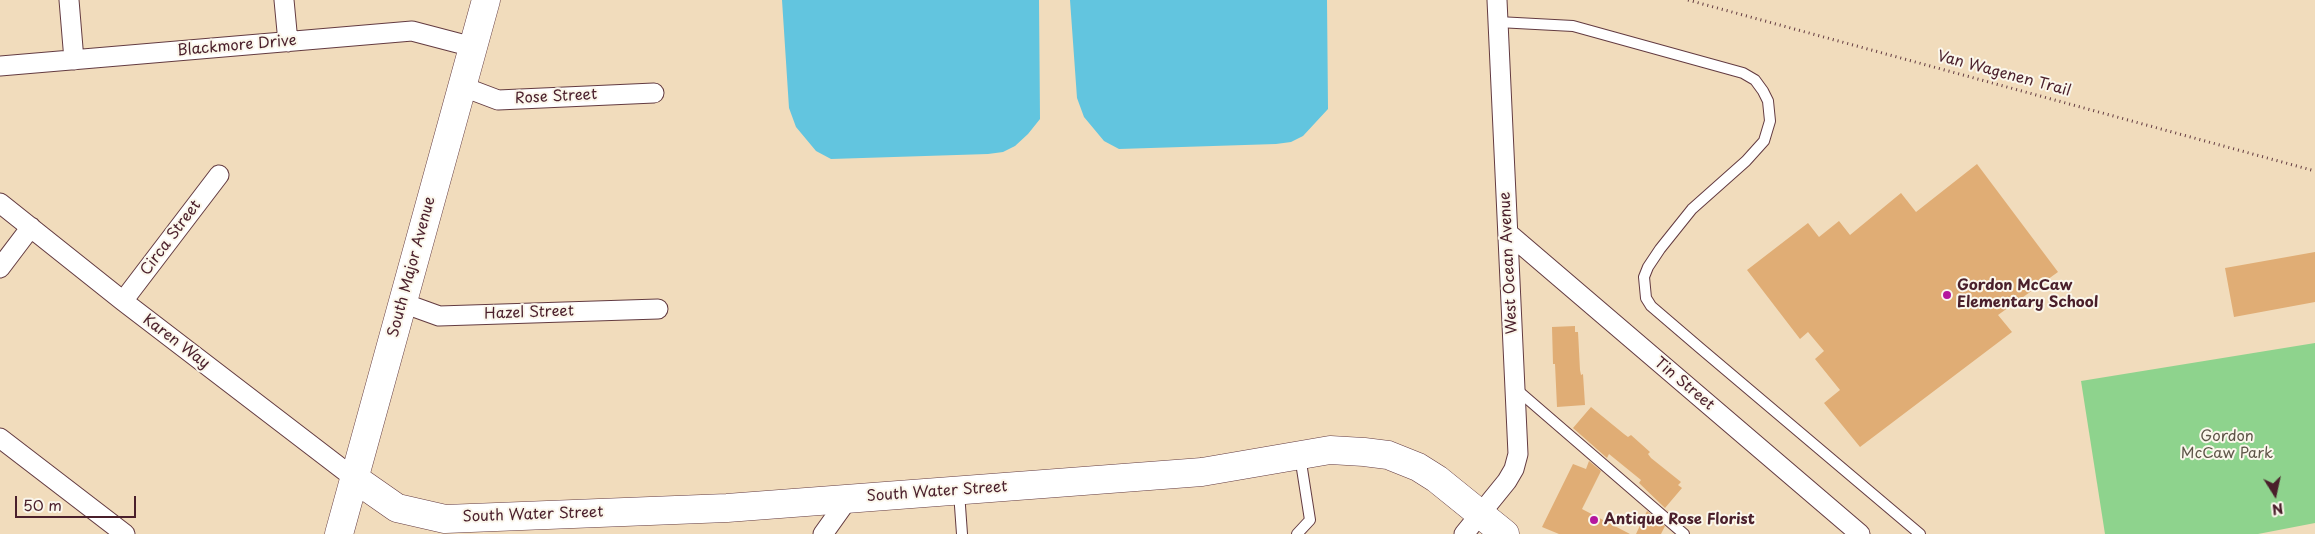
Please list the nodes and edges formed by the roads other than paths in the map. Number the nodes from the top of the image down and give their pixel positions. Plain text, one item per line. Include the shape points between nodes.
1 (69, 0) edge
2 (284, 0) edge
3 (486, 0) edge
4 (1497, 0) edge
5 (1498, 22) junction
6 (288, 42) junction
7 (473, 47) junction
8 (74, 60) junction
9 (0, 66) edge
10 (461, 86) junction
11 (654, 93) dead end
12 (219, 175) dead end
13 (0, 204) edge
14 (32, 227) junction
15 (1508, 234) junction
16 (0, 268) edge
17 (123, 301) junction
18 (403, 303) junction
19 (658, 308) dead end
20 (1515, 388) junction
21 (0, 438) edge
22 (1300, 455) junction
23 (354, 478) junction
24 (959, 490) junction
25 (848, 499) junction
26 (1472, 524) edge
27 (125, 534) edge
28 (339, 534) edge
29 (823, 534) edge
30 (962, 534) edge
31 (1297, 534) edge
32 (1505, 534) edge
33 (1684, 534) edge
34 (1860, 534) edge
35 (1920, 534) edge

1 - 8 street
2 - 6 street
3 - 7 main road, South Major Avenue
4 - 5 street, West Ocean Avenue
5 - 15 street, West Ocean Avenue
5 - 35 lane via 1573,26 1743,73 1755,80 1768,101 1770,121 1764,141 1692,210 1660,249 1644,277 1646,298 1651,306
6 - 7 street, Blackmore Drive via 412,31
6 - 8 street, Blackmore Drive
7 - 10 main road, South Major Avenue
8 - 9 street, Blackmore Drive
10 - 11 street, Rose Street via 498,100
10 - 18 main road, South Major Avenue
12 - 17 street, Circa Street
13 - 14 street, Karen Way
14 - 16 street
14 - 17 street, Karen Way
15 - 20 street, West Ocean Avenue
15 - 34 street, Tin Street
17 - 23 street, Karen Way
18 - 19 street, Hazel Street via 439,316
18 - 23 main road, South Major Avenue
20 - 26 street, West Ocean Avenue via 1518,454 1514,470
20 - 33 lane
21 - 27 street
22 - 24 main road, South Water Street via 1202,472
22 - 26 main road, South Water Street via 1330,450 1388,455 1418,467 1437,479
22 - 31 lane via 1310,520
23 - 25 main road, South Water Street via 396,508 446,519 727,508
23 - 28 main road, South Major Avenue
24 - 25 main road, South Water Street
24 - 30 lane
25 - 29 street
26 - 32 main road, South Water Street

